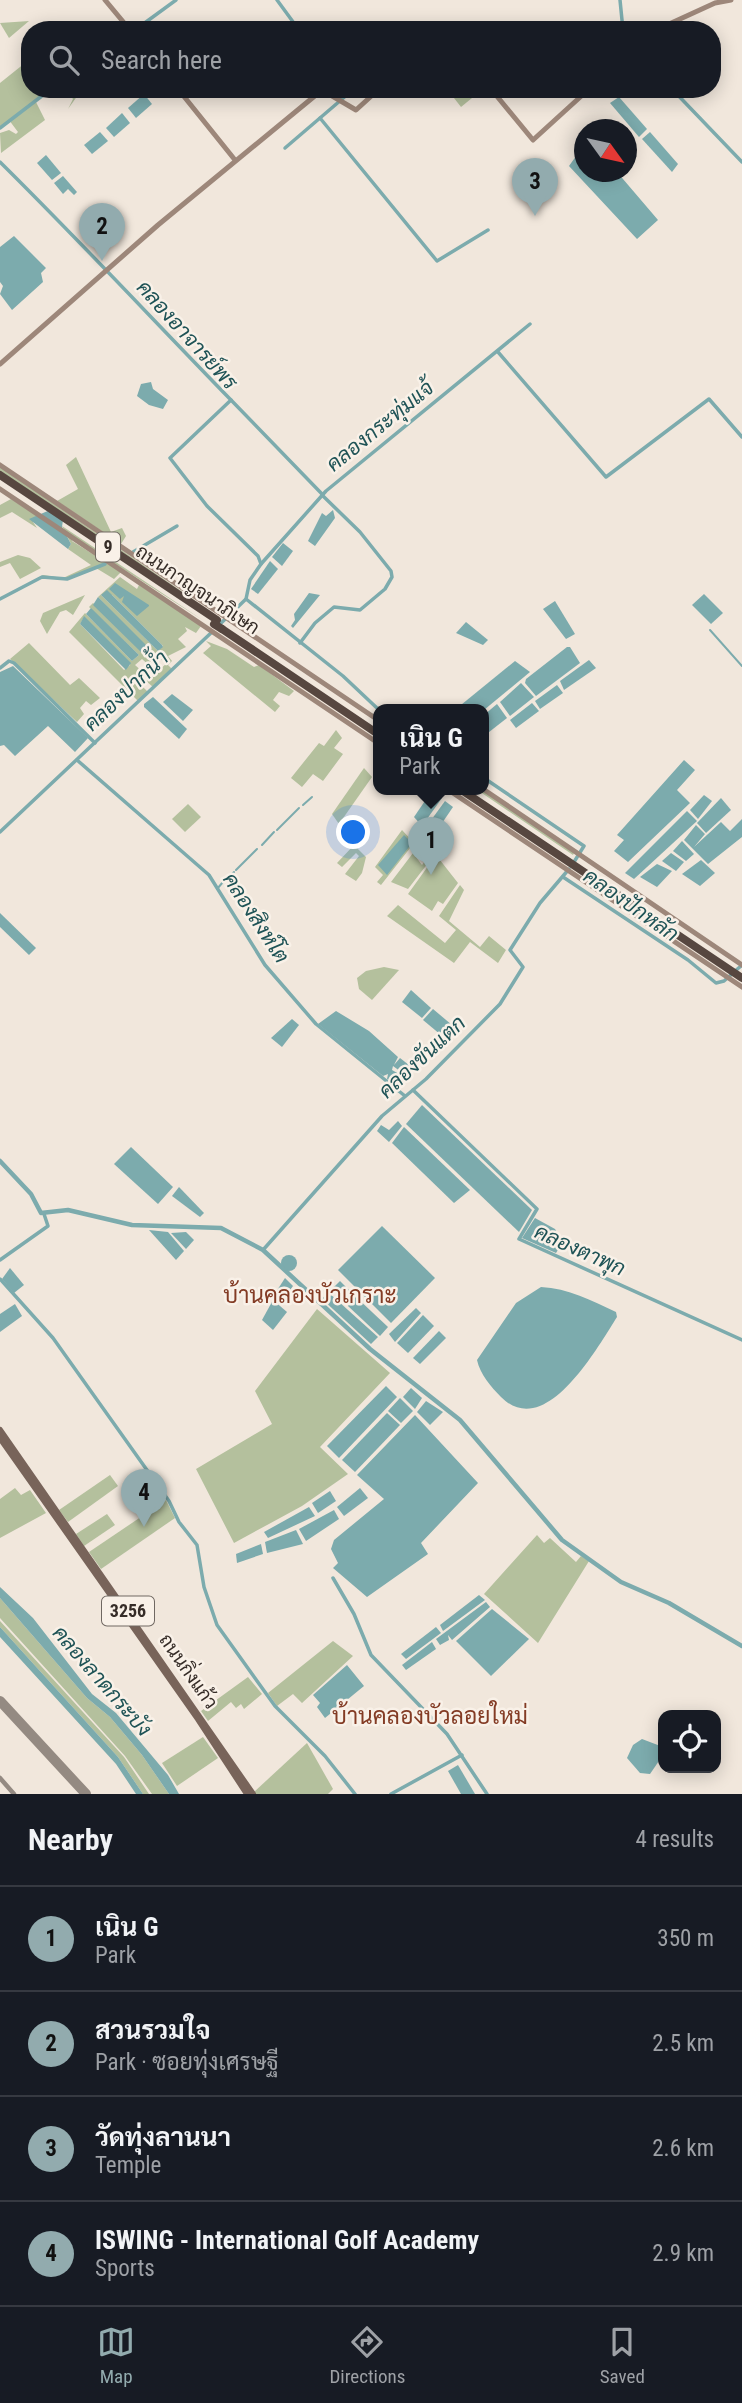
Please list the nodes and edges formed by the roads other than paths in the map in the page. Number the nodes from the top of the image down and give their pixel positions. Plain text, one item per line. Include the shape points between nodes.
1 (105, 0) edge
2 (731, 0) edge
3 (122, 21) edge
4 (676, 21) edge
5 (185, 98) edge
6 (312, 98) edge
7 (332, 98) edge
8 (369, 98) edge
9 (498, 98) edge
10 (579, 98) edge
11 (235, 160) junction
12 (0, 364) edge
13 (0, 465) edge
14 (0, 475) edge
15 (0, 481) edge
16 (0, 489) edge
17 (38, 510) junction
18 (183, 589) junction
19 (183, 612) junction
20 (219, 625) junction
21 (243, 629) junction
22 (234, 646) junction
23 (373, 716) edge
24 (373, 725) edge
25 (373, 730) edge
26 (373, 739) edge
27 (489, 794) edge
28 (458, 795) edge
29 (469, 795) edge
30 (478, 795) edge
31 (573, 861) junction
32 (736, 972) edge
33 (742, 987) edge
34 (0, 1430) edge
35 (0, 1438) edge
36 (166, 1669) junction
37 (247, 1794) edge
38 (253, 1794) edge

1 - 3 main road
2 - 4 main road
5 - 11 main road
6 - 11 main road
7 - 8 main road via 357,109
9 - 10 main road via 533,140
11 - 12 main road
13 - 18 main road
14 - 20 highway, ถนนกาญจนาภิเษก / 9
15 - 17 highway, ถนนกาญจนาภิเษก / 9
16 - 17 main road
17 - 19 main road
17 - 20 highway, ถนนกาญจนาภิเษก / 9
18 - 19 main road via 222,619 211,628
18 - 20 main road
19 - 20 main road
20 - 21 main road
20 - 22 main road
20 - 24 highway, ถนนกาญจนาภิเษก / 9
20 - 25 highway, ถนนกาญจนาภิเษก / 9
21 - 22 main road via 226,621 217,630
21 - 23 main road
22 - 26 main road
27 - 31 main road
28 - 31 main road
29 - 31 highway
30 - 31 highway
31 - 32 highway
32 - 33 main road
34 - 36 main road, ถนนกิ่งแก้ว / 3256
35 - 36 main road, ถนนกิ่งแก้ว / 3256
36 - 37 main road, ถนนกิ่งแก้ว / 3256
36 - 38 main road, ถนนกิ่งแก้ว / 3256

